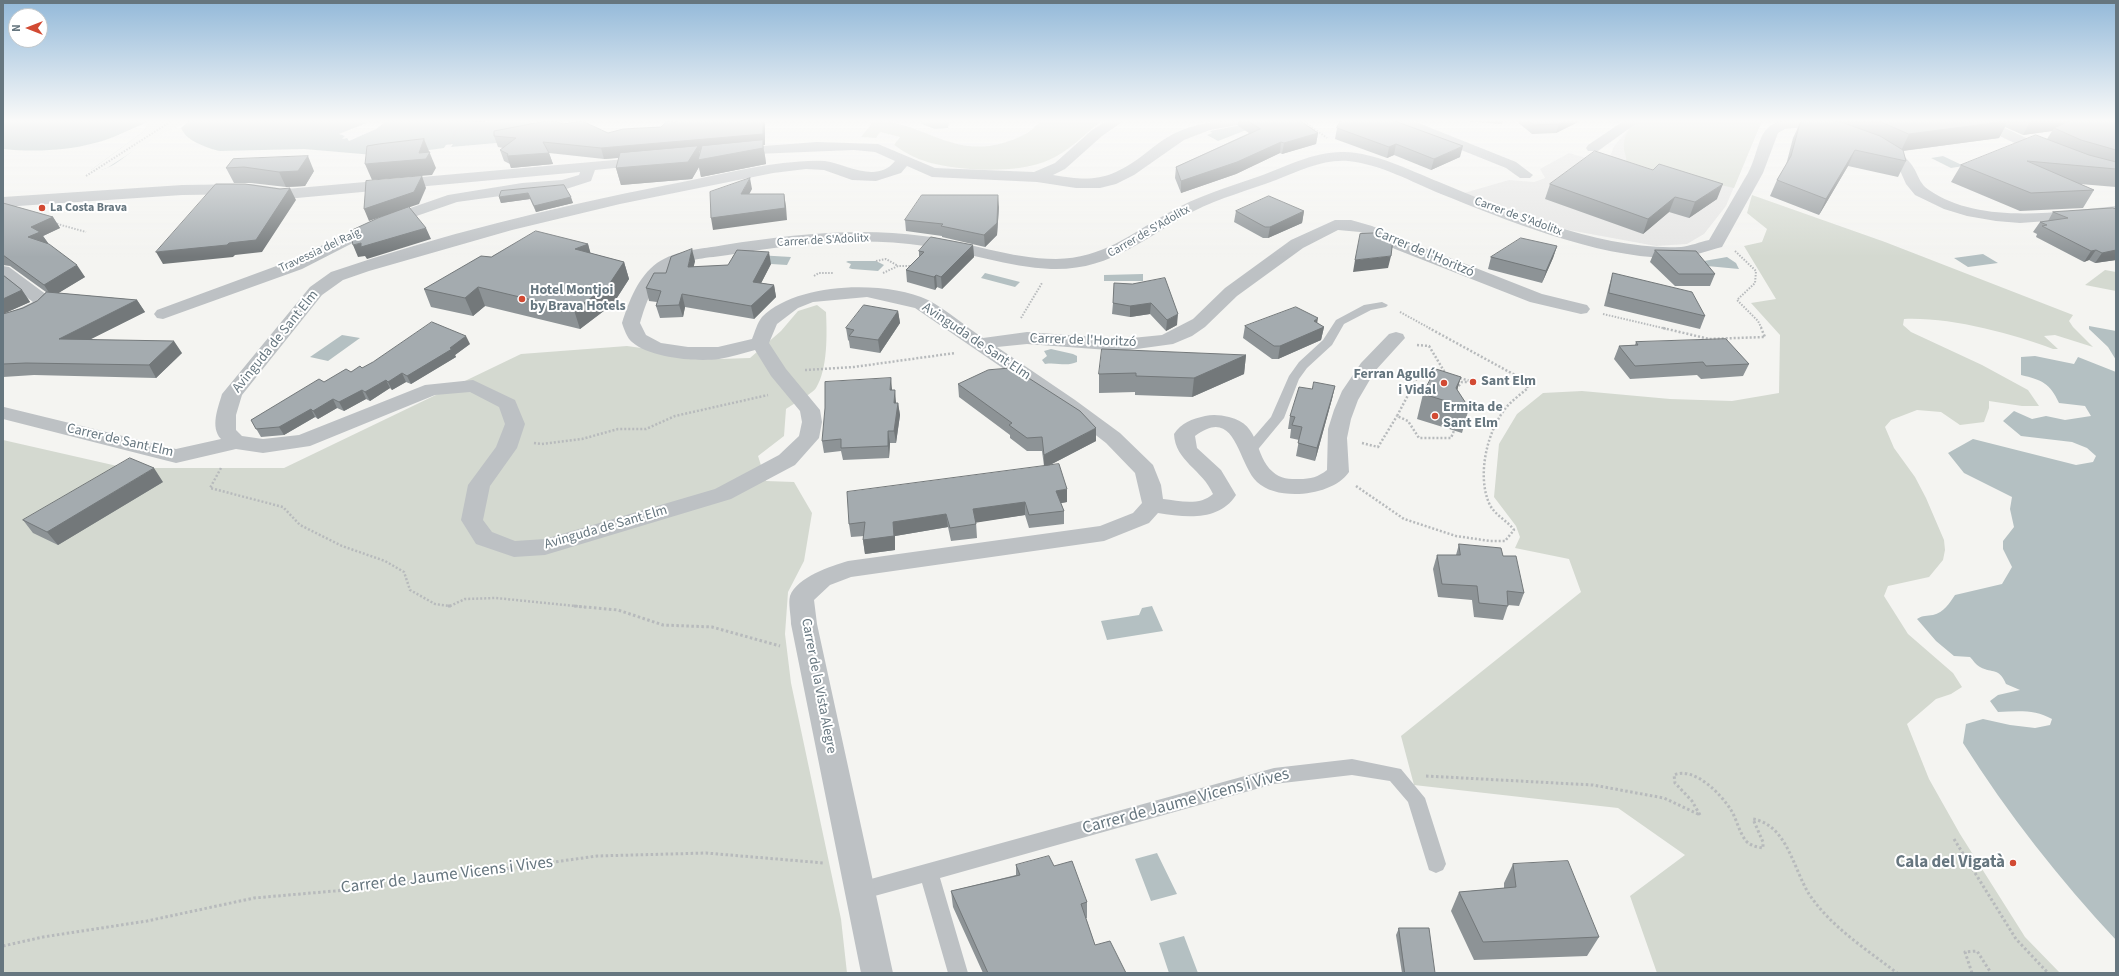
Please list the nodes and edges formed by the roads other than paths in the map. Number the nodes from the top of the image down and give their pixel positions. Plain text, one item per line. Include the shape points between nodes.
1 (603, 166) edge
2 (802, 166) edge
3 (817, 166) edge
4 (900, 166) edge
5 (917, 166) edge
6 (1061, 166) edge
7 (1136, 166) edge
8 (1297, 166) edge
9 (1384, 166) edge
10 (1512, 166) edge
11 (1759, 166) edge
12 (1903, 166) edge
13 (589, 167) junction
14 (1525, 175) dead end
15 (1036, 176) junction
16 (3, 203) edge
17 (2116, 211) edge
18 (21, 213) edge
19 (3, 271) edge
20 (1388, 307) road end
21 (1581, 308) road end
22 (163, 314) dead end
23 (3, 322) edge
24 (1396, 338) dead end
25 (760, 343) junction
26 (979, 344) junction
27 (4, 413) edge
28 (236, 442) junction
29 (1250, 450) junction
30 (1153, 504) junction
31 (1436, 864) dead end
32 (929, 872) junction
33 (860, 891) junction
34 (877, 973) edge
35 (958, 973) edge

1 - 13 street
2 - 28 street, Avinguda de Sant Elm via 620,199 507,226 337,276 316,291 232,394 226,414 226,432
3 - 4 street, Avinguda de Sant Elm via 852,175 876,176 896,170
5 - 15 street via 932,172 1018,178
6 - 15 street
7 - 15 street via 1120,177 1100,183 1069,182
8 - 25 street, Carrer de S'Adolitx via 1190,207 1124,248 1103,258 1088,261 1054,264 1013,260 924,241 858,237 744,247 682,258 660,269 642,291 631,323 638,338 656,348 688,354 718,354
9 - 11 street, Carrer de S'Adolitx via 1519,220 1606,244 1665,252 1707,248 1718,237
10 - 14 street
12 - 17 street via 1915,188 1927,196 1948,206 1978,214 2030,218
13 - 16 street via 286,194 251,189 182,190
13 - 22 street, Travessia del Raig via 586,178 563,186 522,188 454,198 376,225 296,265
16 - 18 street
19 - 23 street via 45,302 29,312
20 - 29 lane via 1368,307 1340,322 1328,342 1303,365 1293,379 1277,418
21 - 26 street, Carrer de l'Horitzó via 1536,298 1351,224 1335,225 1297,244 1231,292 1199,323 1186,332 1166,340 1122,345 1053,339 1007,340
24 - 29 street via 1367,368 1351,393 1342,413 1337,438 1340,456 1338,472 1328,482 1308,487 1275,483 1265,476
25 - 26 street, Avinguda de Sant Elm via 769,322 792,304 815,292 867,292 921,304
25 - 28 street, Avinguda de Sant Elm via 783,378 810,410 812,422 809,438 786,460 723,494 545,547 514,549 484,538 472,520 479,485 506,448 514,424 508,404 473,386 432,389 303,441 263,446
26 - 30 street, Avinguda de Sant Elm via 1113,438 1145,470
27 - 28 street, Carrer de Sant Elm via 176,456
29 - 30 street via 1241,431 1231,424 1210,421 1193,426 1184,434 1183,444 1219,481 1225,495 1220,502 1204,509 1185,510
30 - 33 street, Carrer de la Vista Alegre via 1141,518 1104,533 848,569 822,578 802,597 804,624
31 - 32 lane, Carrer de Jaume Vicens i Vives via 1416,798 1395,774 1352,767 1274,776
32 - 33 lane, Carrer de Jaume Vicens i Vives
32 - 35 lane
33 - 34 street, Carrer de la Vista Alegre

